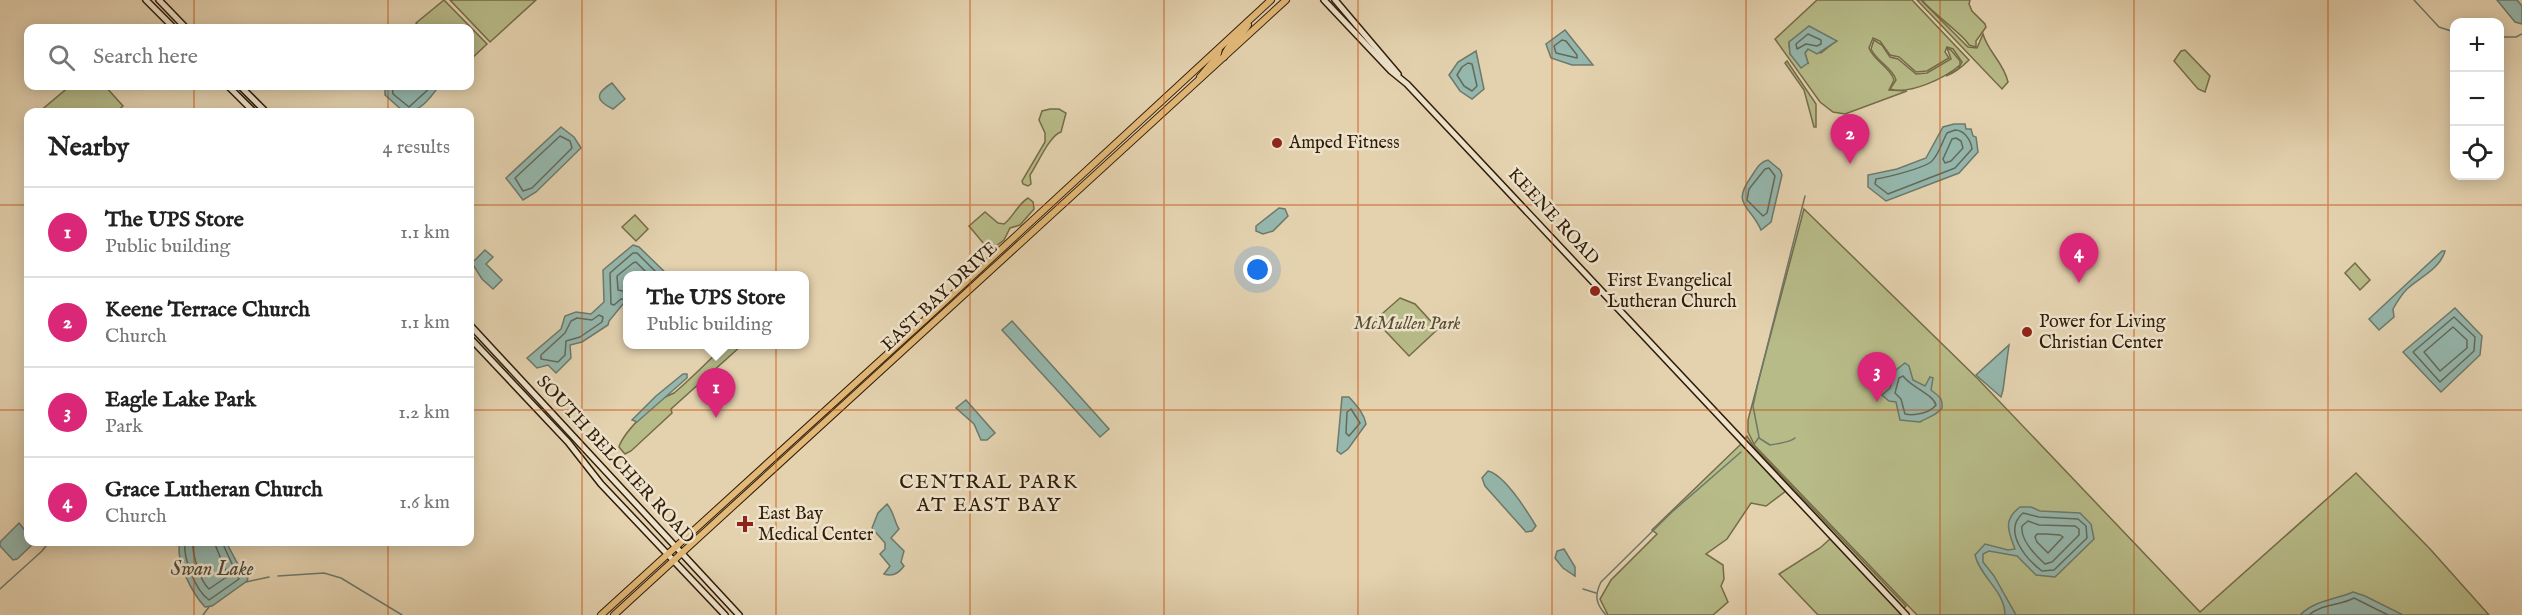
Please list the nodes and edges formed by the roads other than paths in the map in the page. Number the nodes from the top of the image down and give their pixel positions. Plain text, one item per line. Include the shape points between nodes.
1 (146, 0) edge
2 (159, 0) edge
3 (1271, 0) edge
4 (1286, 0) edge
5 (1324, 0) edge
6 (1335, 0) edge
7 (1251, 19) junction
8 (170, 24) edge
9 (182, 24) edge
10 (1219, 49) junction
11 (1224, 57) junction
12 (1399, 75) junction
13 (1199, 80) junction
14 (232, 90) edge
15 (244, 90) edge
16 (250, 108) edge
17 (262, 108) edge
18 (1097, 161) junction
19 (1061, 194) junction
20 (1070, 198) junction
21 (1035, 231) junction
22 (474, 329) edge
23 (474, 342) edge
24 (864, 375) junction
25 (860, 392) junction
26 (674, 546) junction
27 (666, 553) junction
28 (681, 554) junction
29 (674, 561) junction
30 (601, 615) edge
31 (614, 615) edge
32 (725, 615) edge
33 (739, 615) edge
34 (1906, 615) edge

1 - 8 main road
2 - 9 main road
3 - 7 main road, EAST BAY DRIVE
4 - 11 main road, EAST BAY DRIVE
5 - 12 main road, KEENE ROAD
6 - 12 main road
7 - 10 main road, EAST BAY DRIVE
7 - 11 main road
10 - 13 main road
10 - 18 main road, EAST BAY DRIVE
11 - 13 main road, EAST BAY DRIVE
12 - 34 main road, KEENE ROAD
13 - 20 main road, EAST BAY DRIVE
14 - 16 main road
15 - 17 main road
18 - 19 main road, EAST BAY DRIVE
18 - 20 main road
19 - 21 main road via 1059,203 1039,221
19 - 24 main road, EAST BAY DRIVE
20 - 21 main road, EAST BAY DRIVE
21 - 25 main road, EAST BAY DRIVE
22 - 26 main road, SOUTH BELCHER ROAD
23 - 27 main road, SOUTH BELCHER ROAD
24 - 25 main road
24 - 26 main road, EAST BAY DRIVE
25 - 28 main road, EAST BAY DRIVE
26 - 27 main road, EAST BAY DRIVE
26 - 28 main road, SOUTH BELCHER ROAD
27 - 29 main road, SOUTH BELCHER ROAD
27 - 30 main road, EAST BAY DRIVE
28 - 29 main road, EAST BAY DRIVE
28 - 33 main road, SOUTH BELCHER ROAD
29 - 31 main road, EAST BAY DRIVE
29 - 32 main road, SOUTH BELCHER ROAD

